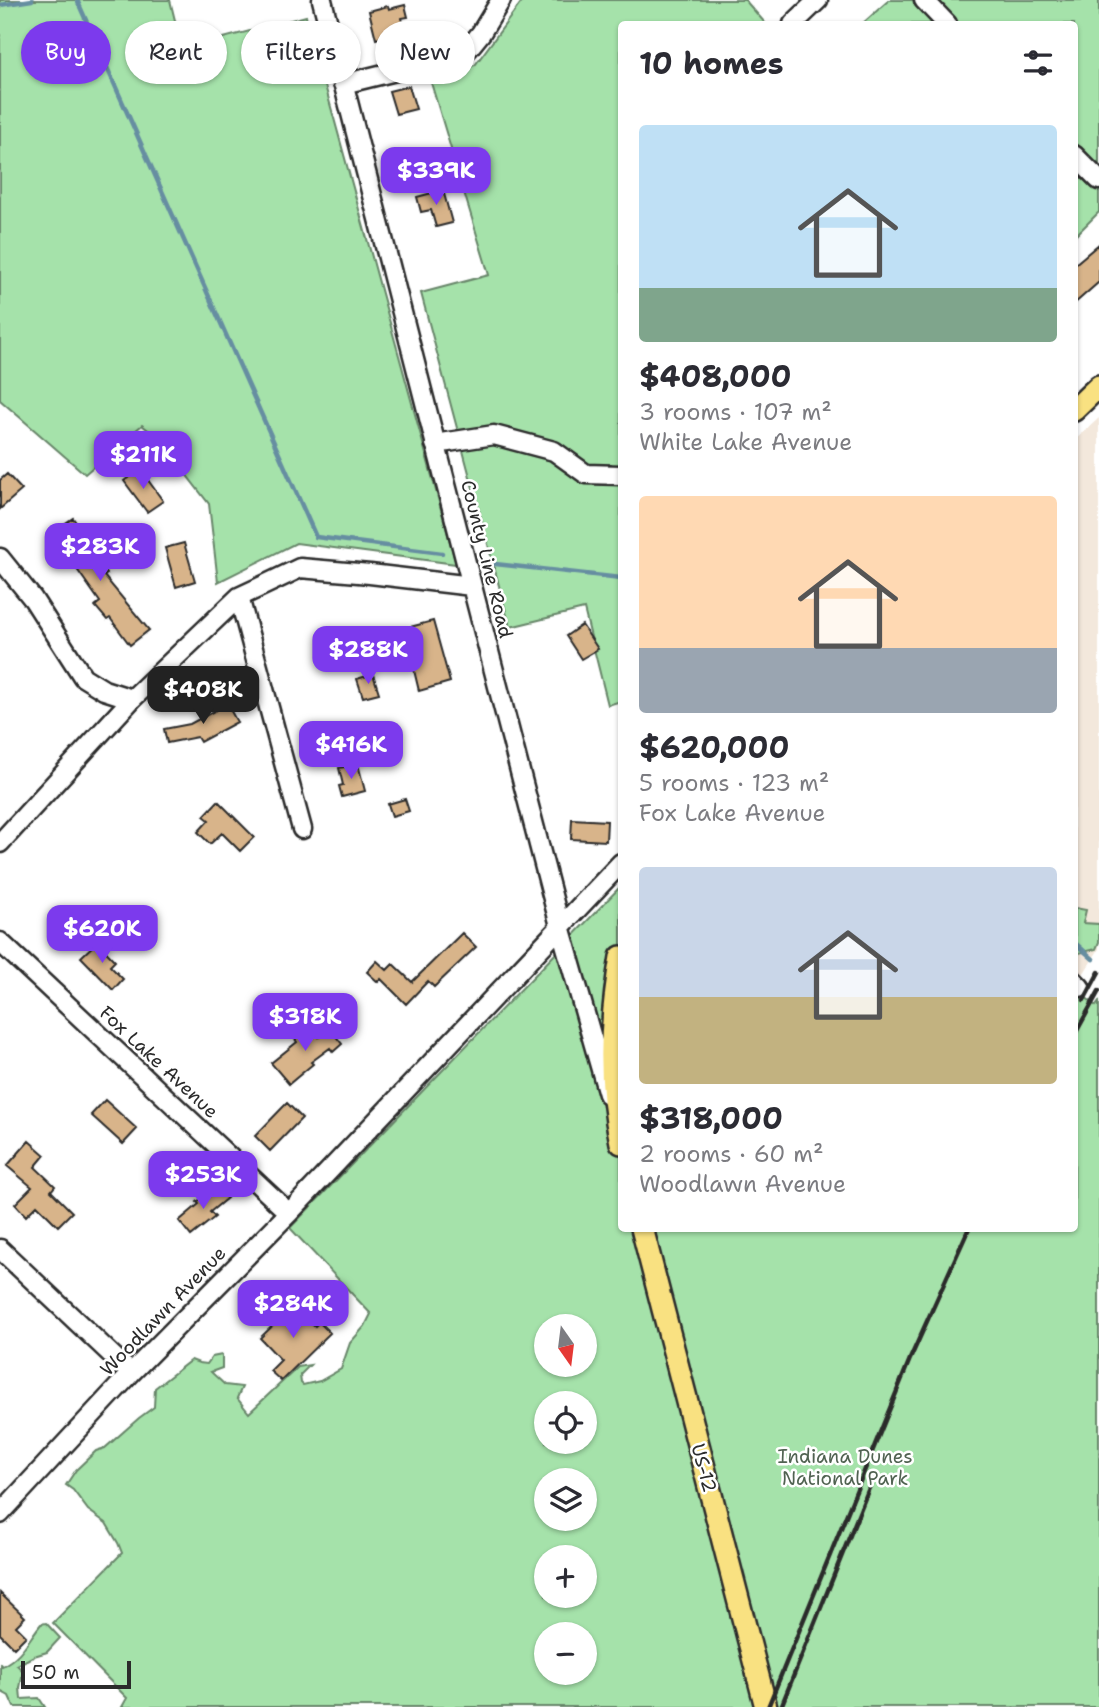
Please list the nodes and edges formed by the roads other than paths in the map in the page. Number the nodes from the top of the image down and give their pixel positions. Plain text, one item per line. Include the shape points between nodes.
1 (322, 0) edge
2 (501, 0) edge
3 (818, 0) edge
4 (923, 0) edge
5 (327, 21) edge
6 (796, 21) edge
7 (944, 21) edge
8 (361, 80) edge
9 (343, 84) edge
10 (1078, 159) edge
11 (1099, 180) edge
12 (1099, 386) edge
13 (1078, 406) edge
14 (435, 444) junction
15 (618, 475) edge
16 (0, 558) edge
17 (472, 586) junction
18 (239, 597) junction
19 (132, 699) junction
20 (302, 829) dead end
21 (0, 843) edge
22 (618, 866) edge
23 (561, 926) junction
24 (0, 942) edge
25 (618, 977) edge
26 (618, 1122) edge
27 (618, 1128) edge
28 (289, 1213) junction
29 (643, 1232) edge
30 (0, 1248) edge
31 (131, 1373) junction
32 (0, 1514) edge
33 (766, 1707) edge

1 - 5 street, County Line Road
2 - 8 street via 468,49 453,57
3 - 6 street
4 - 7 street
9 - 14 street, County Line Road
10 - 11 street
12 - 13 main road
14 - 15 street via 494,435 554,451 586,474
14 - 17 street, County Line Road
16 - 19 street via 33,599 83,677
17 - 18 street via 300,568
17 - 23 street, County Line Road
18 - 19 street
18 - 20 street
19 - 21 street
22 - 23 street, Woodlawn Avenue
23 - 27 street, County Line Road
23 - 28 street, Woodlawn Avenue
24 - 28 street, Fox Lake Avenue
25 - 26 main road via 611,1077
28 - 31 street, Woodlawn Avenue
29 - 33 main road, US-12
30 - 31 street
31 - 32 street, Woodlawn Avenue

